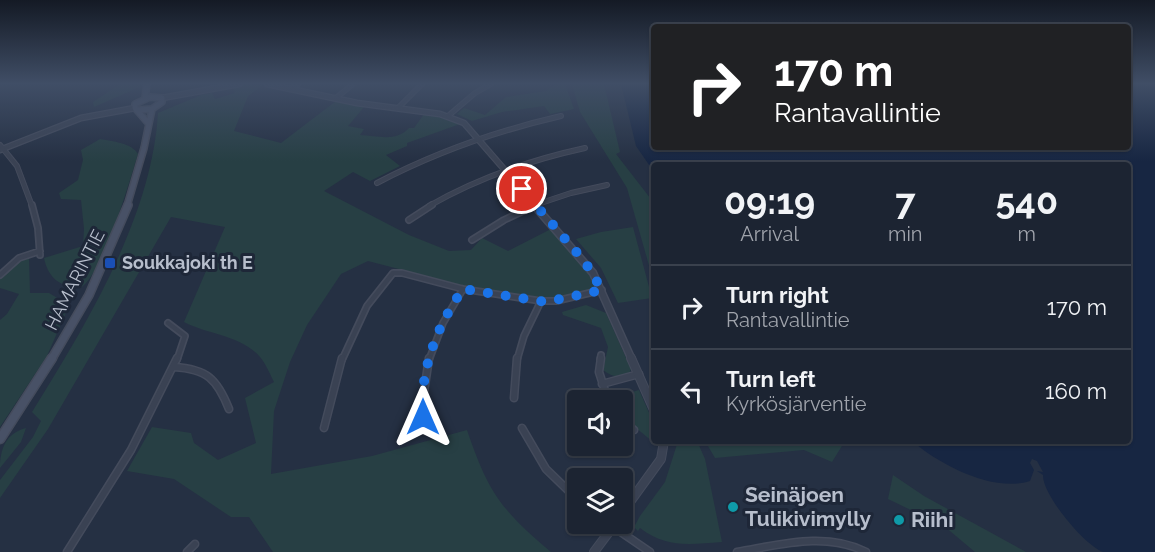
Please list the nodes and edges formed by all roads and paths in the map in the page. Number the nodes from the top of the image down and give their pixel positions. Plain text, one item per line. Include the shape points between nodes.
1 (137, 109) edge
2 (152, 109) edge
3 (116, 110) edge
4 (128, 110) edge
5 (409, 110) edge
6 (455, 110) edge
7 (113, 111) junction
8 (448, 116) junction
9 (561, 116) dead end
10 (148, 123) junction
11 (477, 138) junction
12 (2, 148) edge
13 (585, 148) dead end
14 (504, 169) junction
15 (376, 183) dead end
16 (608, 185) dead end
17 (536, 205) junction
18 (409, 220) dead end
19 (472, 240) dead end
20 (0, 274) edge
21 (463, 289) junction
22 (602, 290) junction
23 (541, 301) junction
24 (168, 323) dead end
25 (601, 355) dead end
26 (174, 367) junction
27 (639, 374) junction
28 (602, 384) junction
29 (604, 390) edge
30 (514, 398) dead end
31 (651, 403) edge
32 (229, 409) dead end
33 (324, 428) dead end
34 (522, 428) dead end
35 (425, 431) dead end
36 (0, 439) edge
37 (664, 444) edge
38 (567, 489) edge
39 (633, 498) edge
40 (606, 534) edge
41 (626, 534) edge
42 (195, 544) dead end
43 (67, 552) edge
44 (187, 552) edge
45 (594, 552) edge
46 (650, 552) edge
47 (738, 552) edge
48 (866, 552) edge

1 - 10 main road
2 - 10 main road, HAMARINTIE
3 - 7 street
4 - 7 street
5 - 8 street
6 - 8 street
7 - 12 street via 75,120
8 - 11 street via 464,123
9 - 11 street
10 - 36 main road, HAMARINTIE via 124,218 93,286 61,345
11 - 14 street
11 - 15 street
12 - 20 street via 17,165 24,183 39,230 40,253 19,258
13 - 14 street
14 - 17 street
14 - 18 street via 452,192
16 - 17 street
17 - 19 street via 503,219
17 - 22 street via 585,262
21 - 23 street
21 - 33 street via 393,273 356,326 334,382
21 - 35 street via 439,328 430,352 422,402
22 - 23 street
22 - 27 street
23 - 30 street via 520,341
24 - 26 street via 185,336
25 - 28 street
26 - 32 street via 193,368 214,380 221,387
26 - 43 street via 131,450
27 - 28 street
27 - 31 street
28 - 29 street
34 - 38 street via 546,469
37 - 39 street via 661,459
40 - 45 street
41 - 46 street
42 - 44 street
47 - 48 street via 817,542 853,544

